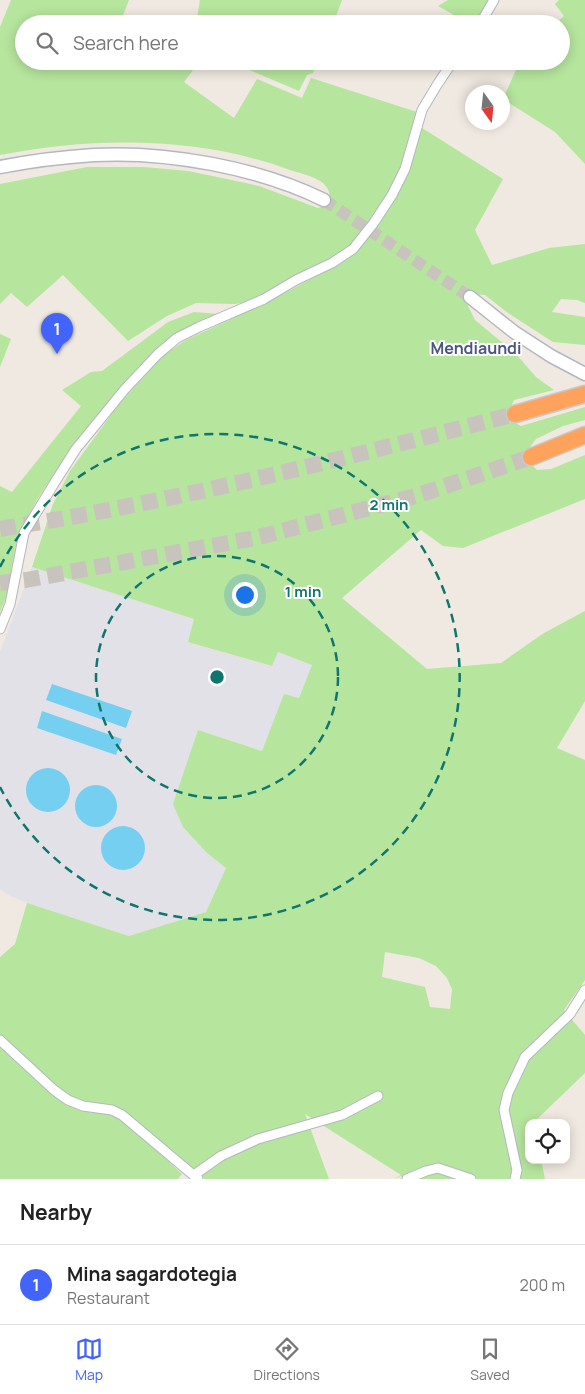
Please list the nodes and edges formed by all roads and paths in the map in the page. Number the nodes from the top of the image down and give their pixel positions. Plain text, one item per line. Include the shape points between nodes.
1 (494, 0) edge
2 (485, 15) edge
3 (447, 70) edge
4 (0, 167) edge
5 (324, 200) tunnel mouth
6 (470, 297) tunnel mouth
7 (585, 374) edge
8 (585, 394) edge
9 (514, 414) tunnel mouth
10 (585, 435) edge
11 (531, 457) tunnel mouth
12 (0, 629) edge
13 (585, 990) edge
14 (0, 1040) edge
15 (378, 1096) dead end
16 (196, 1177) edge
17 (407, 1179) edge
18 (471, 1179) edge
19 (516, 1179) edge

1 - 2 street
3 - 12 street via 422,110 404,169 392,195 353,249 264,299 177,338 125,389 76,449 24,533 10,604
4 - 5 main road via 96,155 167,158 201,162 286,183
6 - 7 main road via 514,332
8 - 9 highway
10 - 11 highway
13 - 19 street via 570,1014 525,1057 508,1093 504,1110
14 - 16 street via 68,1100 122,1115
15 - 16 street via 342,1114 258,1139 221,1156
17 - 18 street via 438,1168

